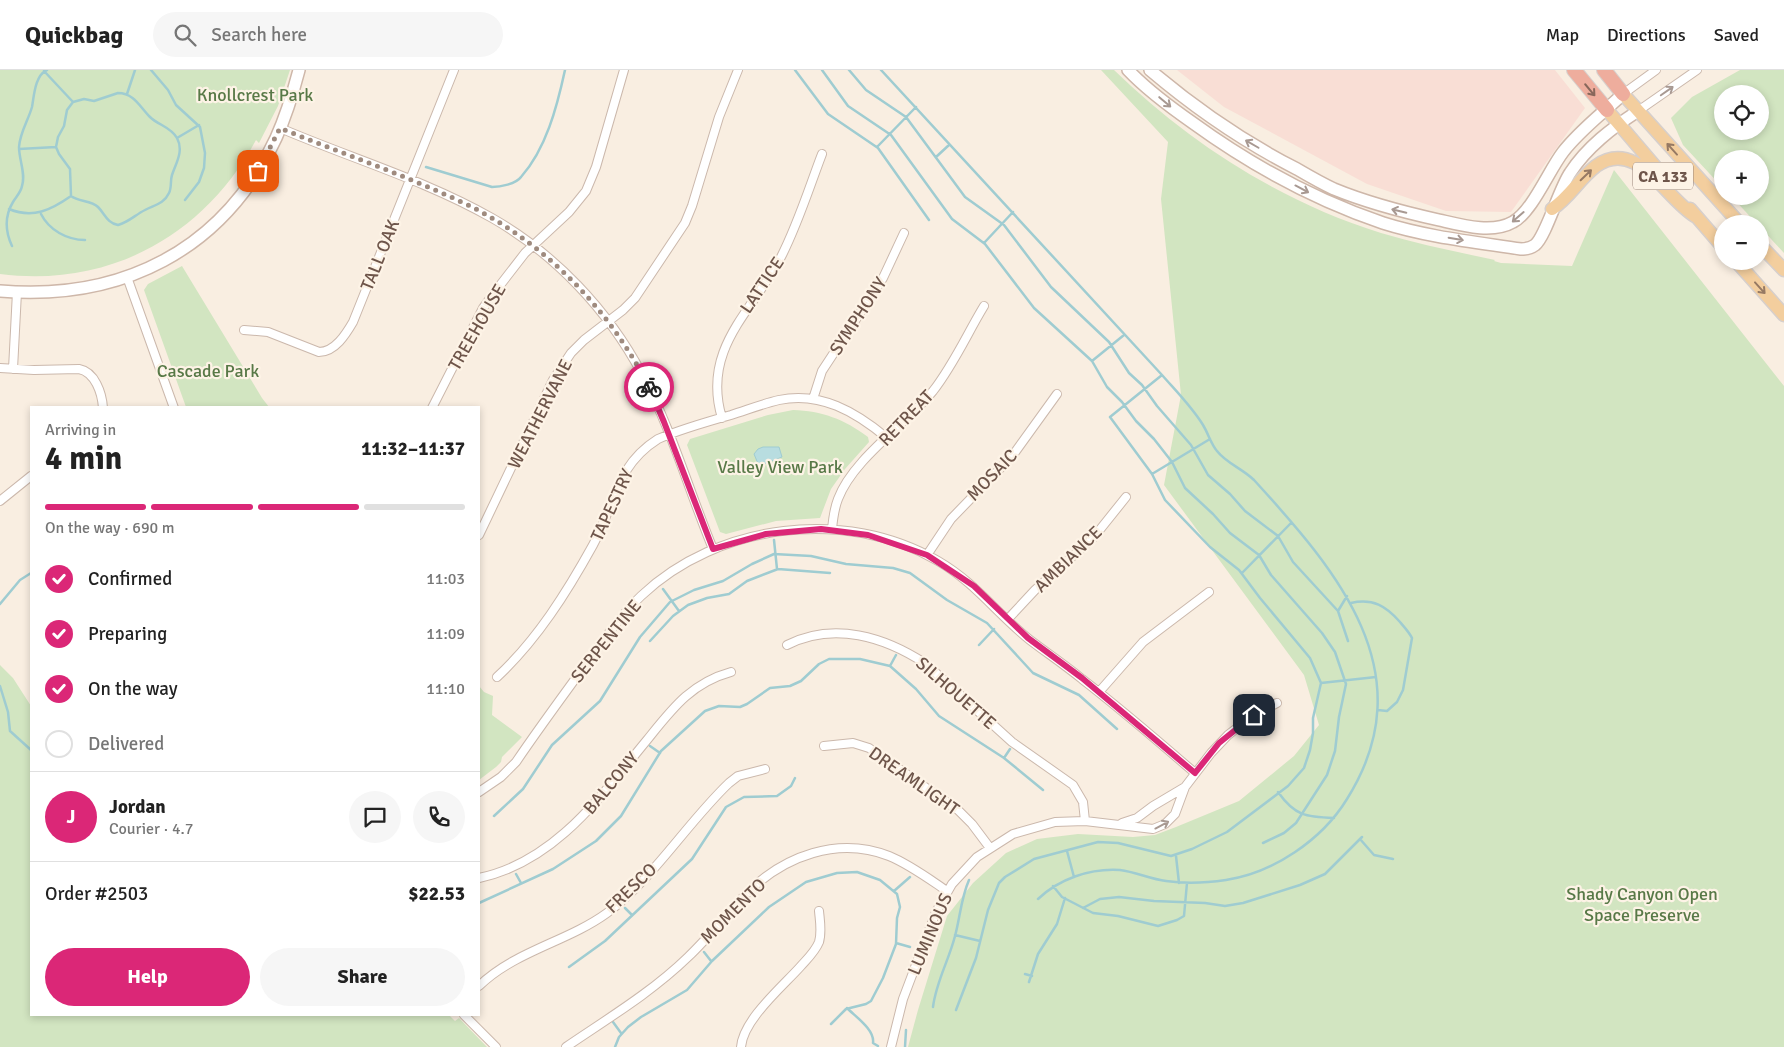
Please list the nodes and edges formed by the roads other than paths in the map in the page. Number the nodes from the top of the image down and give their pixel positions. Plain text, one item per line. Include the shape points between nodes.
1 (300, 70) edge
2 (454, 70) edge
3 (624, 70) edge
4 (738, 70) edge
5 (1128, 70) edge
6 (1150, 70) edge
7 (1574, 70) edge
8 (1604, 70) edge
9 (1656, 70) edge
10 (1697, 70) edge
11 (1623, 94) junction
12 (1607, 110) junction
13 (1638, 111) junction
14 (1620, 123) junction
15 (280, 128) junction
16 (822, 154) dead end
17 (410, 179) junction
18 (1552, 209) junction
19 (1732, 215) edge
20 (1695, 216) junction
21 (904, 233) dead end
22 (1714, 237) edge
23 (532, 246) junction
24 (1769, 254) edge
25 (1744, 270) edge
26 (1784, 270) edge
27 (127, 277) junction
28 (0, 290) edge
29 (17, 292) junction
30 (984, 306) dead end
31 (1784, 315) edge
32 (608, 321) junction
33 (244, 330) dead end
34 (0, 368) edge
35 (13, 369) junction
36 (1057, 394) dead end
37 (813, 400) junction
38 (102, 406) edge
39 (173, 406) edge
40 (433, 406) edge
41 (722, 418) junction
42 (669, 434) junction
43 (887, 438) junction
44 (30, 477) edge
45 (1126, 497) dead end
46 (0, 501) edge
47 (832, 529) junction
48 (480, 533) edge
49 (713, 549) junction
50 (927, 555) junction
51 (1209, 592) dead end
52 (1008, 619) junction
53 (788, 645) dead end
54 (731, 672) dead end
55 (497, 677) dead end
56 (1099, 692) junction
57 (1277, 704) dead end
58 (824, 746) dead end
59 (765, 769) dead end
60 (1195, 773) junction
61 (1185, 787) junction
62 (480, 791) edge
63 (1085, 821) junction
64 (1117, 824) junction
65 (990, 848) junction
66 (480, 878) edge
67 (947, 891) junction
68 (819, 911) dead end
69 (480, 985) edge
70 (465, 1016) edge
71 (496, 1047) edge
72 (566, 1047) edge
73 (740, 1047) edge
74 (891, 1047) edge

1 - 15 main road
2 - 17 street, TALL OAK
3 - 23 street, TREEHOUSE via 586,191 569,212
4 - 32 street, WEATHERVANE via 719,117 685,223 628,306
5 -> 18 main road via 1169,106 1223,145 1327,202 1385,223 1450,238 1521,249 1530,248 1540,239
12 -> 6 main road via 1579,132 1564,150 1518,218 1500,228 1481,228 1389,209 1333,188 1232,132
7 -> 12 highway, CA 133
8 - 11 highway, CA 133
9 - 11 street
13 -> 10 street
11 - 12 main road
11 - 13 main road, CA 133
12 - 14 main road, CA 133
13 - 14 main road
19 -> 13 main road, CA 133
14 - 18 main road via 1580,160 1562,185
14 - 20 main road, CA 133
15 - 17 street
15 - 27 main road via 253,178 217,221 172,255
16 - 41 street, LATTICE via 776,266 737,322 724,350 717,385
17 - 23 street via 477,210
17 - 33 street, TALL OAK via 353,322 336,344 328,351 319,352 268,332
18 -> 20 main road via 1595,167 1622,158 1633,161 1648,172
20 - 22 main road, CA 133
21 - 37 street, SYMPHONY via 876,291 822,371
23 - 32 street via 583,292
23 - 40 street, TREEHOUSE via 483,308
24 - 26 main road
25 -> 31 main road
27 - 29 main road via 76,290
27 - 39 street
28 - 29 main road
29 - 35 street
30 - 43 street, RETREAT via 940,382
32 - 42 street via 641,372
32 - 48 street, WEATHERVANE via 571,353 558,371
34 - 35 street
35 - 38 street via 85,370 94,378
36 - 50 street, MOSAIC via 1013,455 951,519
37 - 41 street, TAPESTRY via 780,400
37 - 43 street, TAPESTRY via 854,412
41 - 42 street, TAPESTRY
42 - 49 street
42 - 55 street, TAPESTRY via 651,443 626,468 595,542 575,578 517,659
43 - 47 street, RETREAT via 856,470 843,489
44 - 46 street
45 - 52 street, AMBIANCE via 1094,537
47 - 49 street, SERPENTINE via 766,534
47 - 50 street, SERPENTINE via 884,539
49 - 62 street, SERPENTINE via 668,575 632,605 600,644 516,762
50 - 52 street, SERPENTINE via 974,586
51 - 56 street via 1143,642
52 - 56 street, SERPENTINE
53 - 63 street, SILHOUETTE via 814,634 850,634 869,637 914,656 1012,742 1073,785 1083,802
54 - 66 street, BALCONY via 702,683 678,704 568,832 525,861
56 - 60 street, SERPENTINE
57 - 60 street, LUMINOUS via 1236,728
58 - 65 street, DREAMLIGHT via 853,743 869,748 958,810
59 - 69 street, FRESCO via 738,776 729,782 608,912 563,938 513,960
60 - 61 street, LUMINOUS
61 - 64 street, LUMINOUS via 1137,818
64 -> 61 street, LUMINOUS via 1145,830 1165,824 1175,814
63 - 64 street, LUMINOUS
63 - 65 street, LUMINOUS via 1038,826 1013,834
65 - 67 street, LUMINOUS via 965,869
67 - 72 street, MOMENTO via 890,856 873,851 840,847 803,856 748,892 672,972
67 - 74 street, LUMINOUS via 906,990
68 - 73 street via 821,928 818,944 753,1019
70 - 71 street

